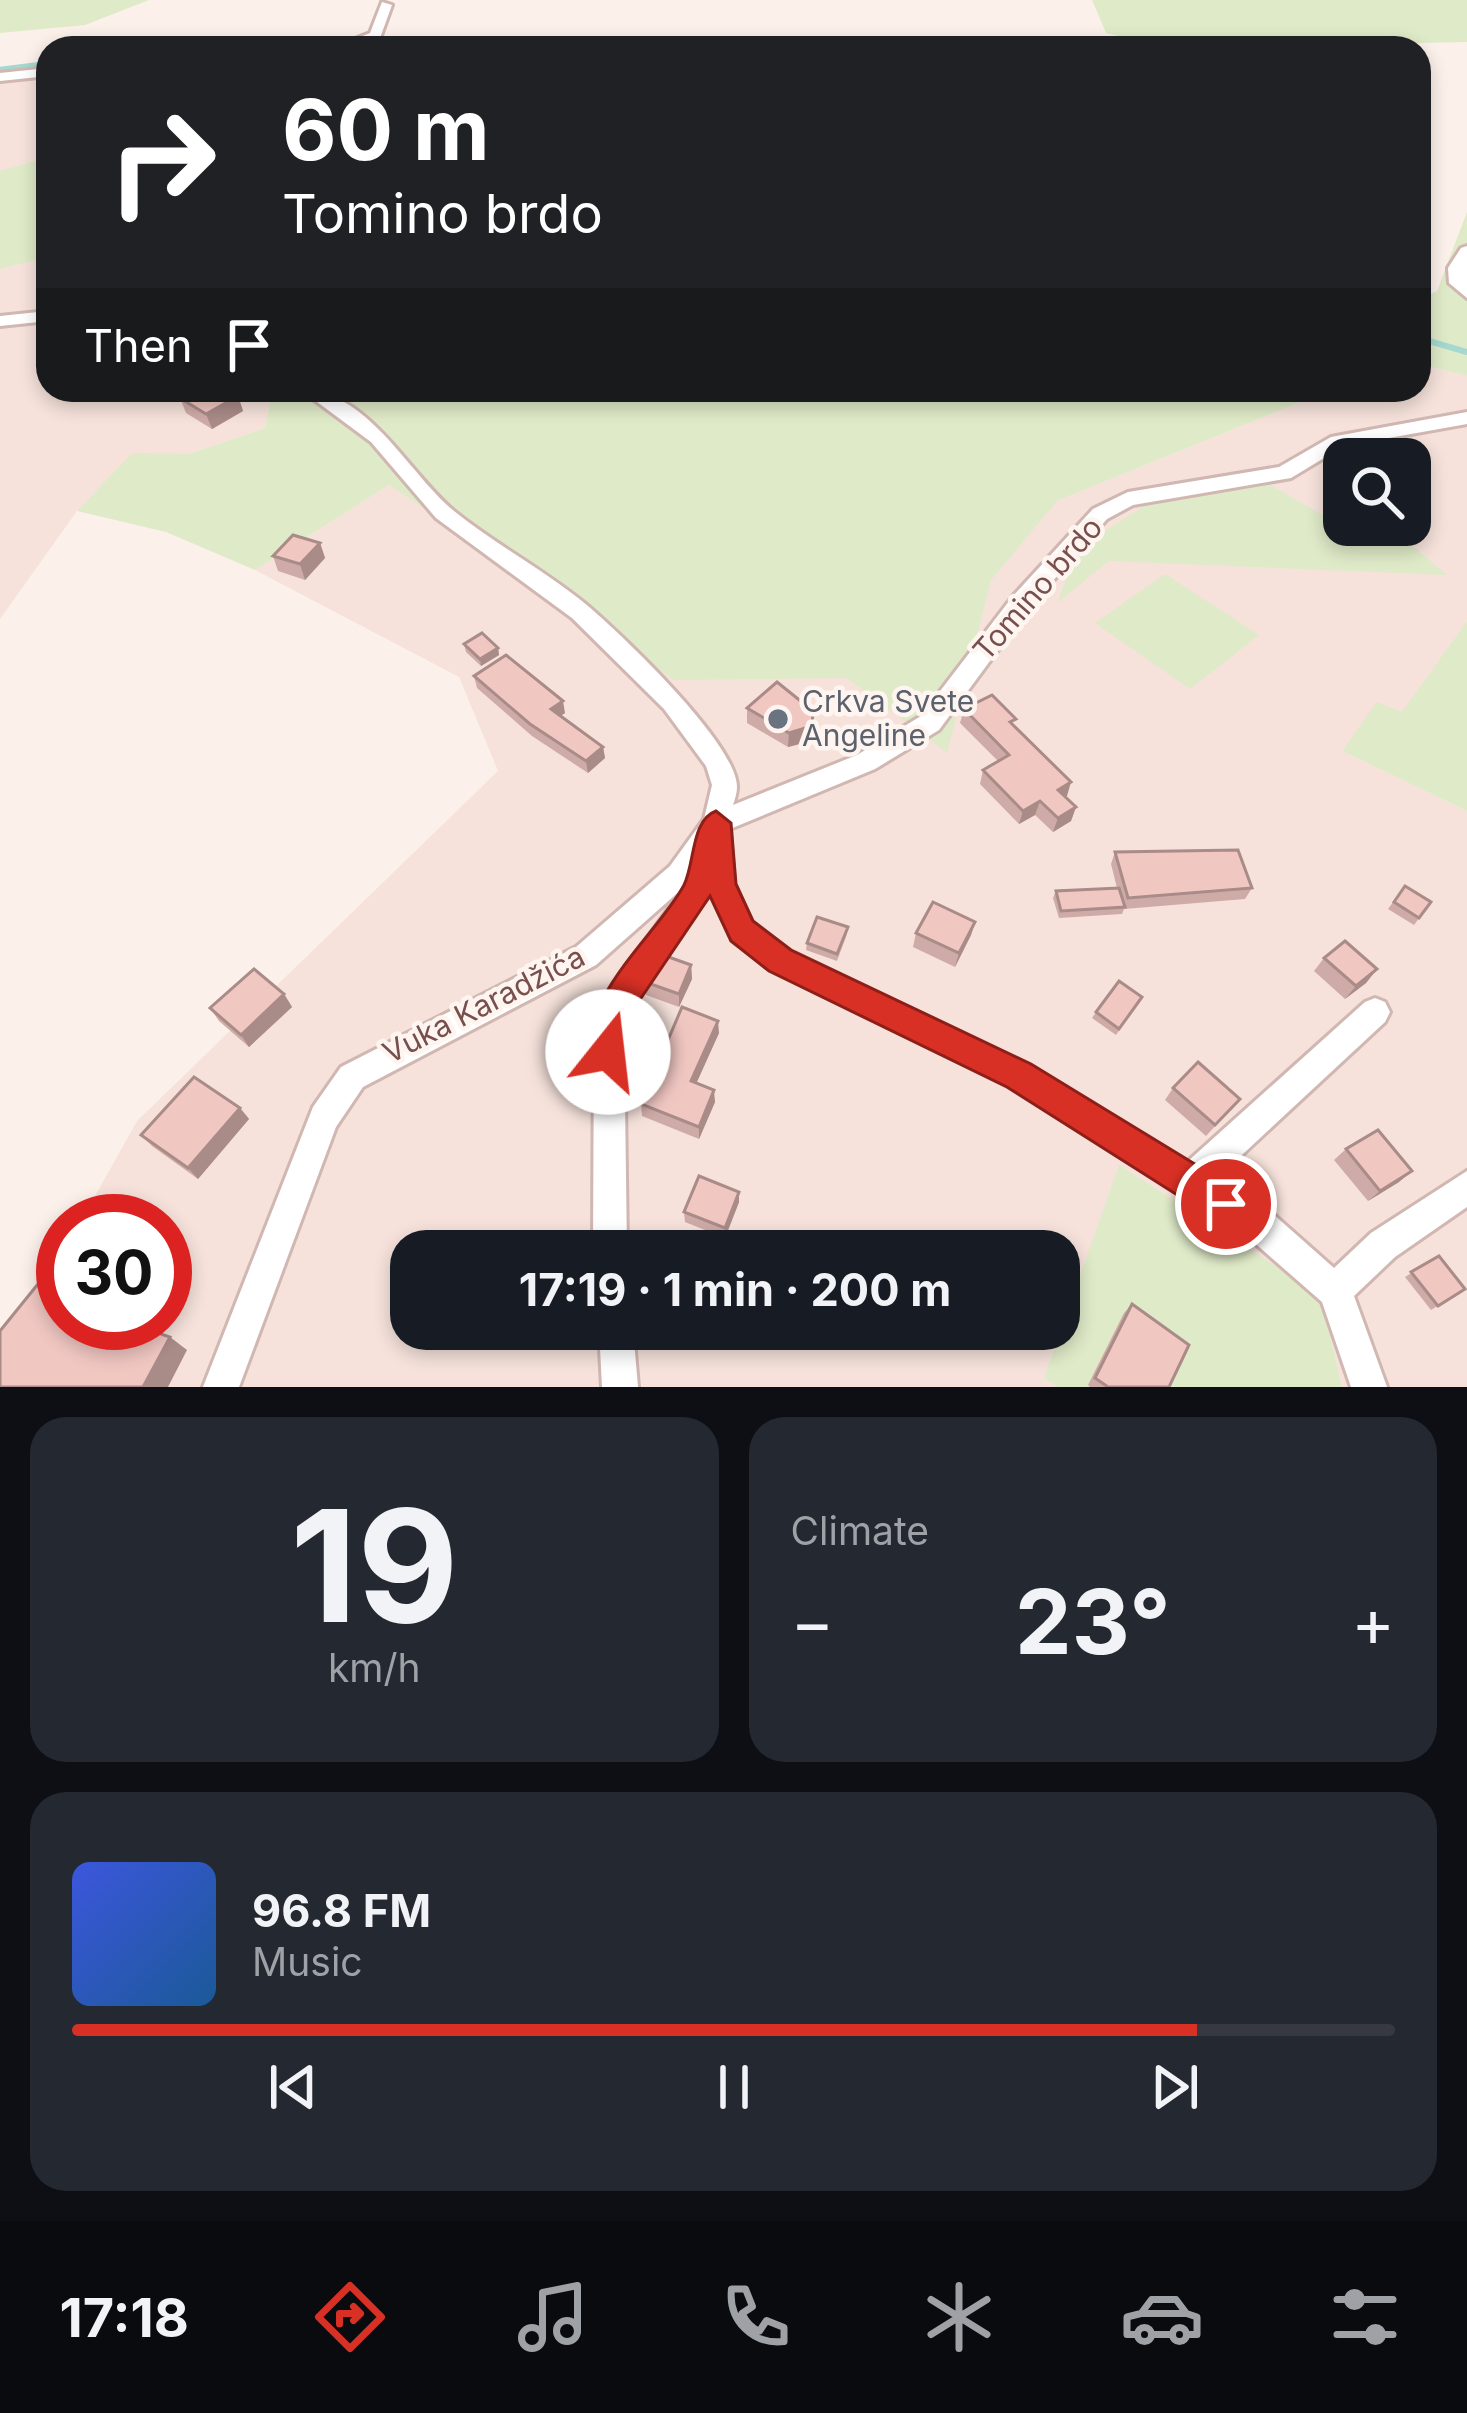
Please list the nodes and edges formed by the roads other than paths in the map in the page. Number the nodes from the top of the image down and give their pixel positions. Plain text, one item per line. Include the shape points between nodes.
1 (386, 5) dead end
2 (373, 36) edge
3 (36, 73) edge
4 (0, 77) edge
5 (1467, 250) edge
6 (1467, 293) edge
7 (36, 317) edge
8 (0, 321) edge
9 (327, 402) edge
10 (1467, 418) edge
11 (716, 823) junction
12 (1375, 1012) dead end
13 (1190, 1181) junction
14 (1467, 1187) edge
15 (610, 1230) edge
16 (1335, 1291) junction
17 (617, 1350) edge
18 (221, 1387) edge
19 (620, 1387) edge
20 (1369, 1387) edge

1 - 2 street
3 - 4 street
5 - 6 street via 1456,268
7 - 8 street
9 - 11 street via 378,438 443,513 580,612 673,704 717,762 725,785
10 - 11 street, Tomino brdo via 1338,441 1284,473 1128,499 1100,514 930,722 866,763
11 - 13 street via 720,884 742,931 780,960 1019,1076
11 - 15 street via 698,889 609,1027
11 - 18 street, Vuka Karadžića via 680,874 586,956 352,1077 324,1118
12 - 13 street
13 - 16 street via 1276,1238
14 - 16 street via 1383,1245
16 - 20 street
17 - 19 street

